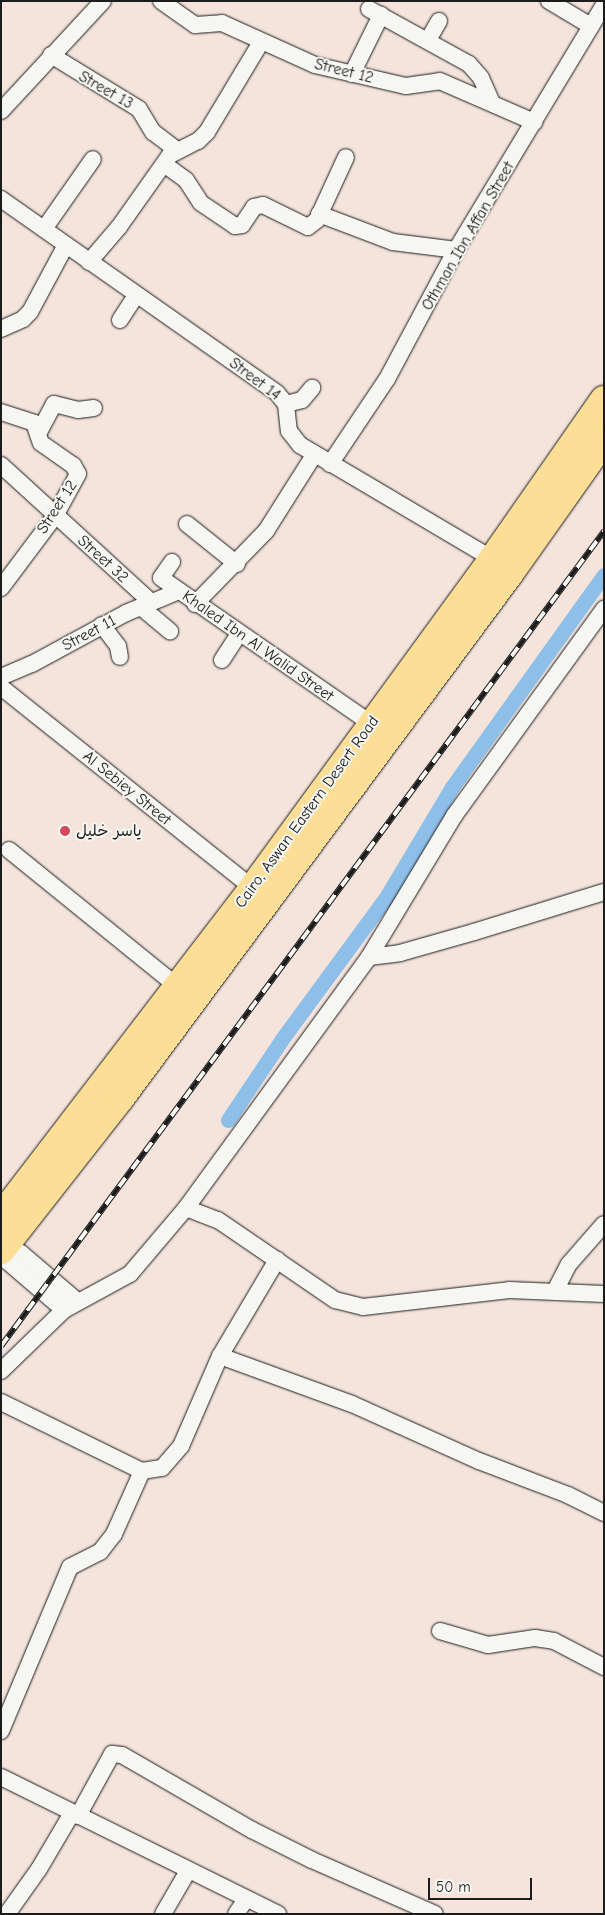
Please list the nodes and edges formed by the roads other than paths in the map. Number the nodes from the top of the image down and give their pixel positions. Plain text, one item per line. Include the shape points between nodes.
1 (103, 1) edge
2 (161, 1) edge
3 (549, 1) edge
4 (604, 5) edge
5 (438, 21) dead end
6 (591, 26) junction
7 (428, 40) junction
8 (260, 42) junction
9 (51, 55) junction
10 (352, 74) junction
11 (492, 103) junction
12 (1, 111) edge
13 (534, 122) junction
14 (177, 150) junction
15 (346, 157) dead end
16 (93, 159) dead end
17 (164, 164) junction
18 (1, 199) edge
19 (319, 214) junction
20 (44, 230) junction
21 (66, 245) junction
22 (456, 250) junction
23 (89, 262) junction
24 (136, 295) junction
25 (120, 320) dead end
26 (1, 329) edge
27 (312, 388) dead end
28 (604, 400) edge
29 (286, 404) junction
30 (94, 408) dead end
31 (1, 412) edge
32 (38, 434) junction
33 (604, 440) edge
34 (314, 455) junction
35 (330, 464) junction
36 (1, 465) edge
37 (55, 516) junction
38 (187, 524) dead end
39 (493, 559) junction
40 (172, 562) dead end
41 (237, 564) junction
42 (1, 588) edge
43 (179, 592) junction
44 (196, 604) junction
45 (146, 605) junction
46 (604, 609) edge
47 (102, 625) junction
48 (170, 632) dead end
49 (239, 634) junction
50 (120, 656) dead end
51 (222, 660) dead end
52 (1, 677) edge
53 (1, 686) edge
54 (372, 724) junction
55 (10, 850) dead end
56 (253, 888) junction
57 (604, 892) edge
58 (369, 957) junction
59 (178, 987) junction
60 (186, 1208) junction
61 (1, 1217) edge
62 (604, 1224) edge
63 (2, 1248) edge
64 (277, 1260) junction
65 (555, 1291) junction
66 (604, 1294) edge
67 (71, 1305) junction
68 (220, 1356) junction
69 (1, 1371) edge
70 (1, 1402) edge
71 (142, 1471) junction
72 (604, 1513) edge
73 (440, 1631) dead end
74 (604, 1667) edge
75 (1, 1731) edge
76 (1, 1777) edge
77 (75, 1814) junction
78 (188, 1872) junction
79 (246, 1899) junction
80 (7, 1914) edge
81 (163, 1914) edge
82 (236, 1914) edge
83 (278, 1914) edge
84 (435, 1914) edge

1 - 9 street
2 - 8 street, Street 12 via 195,25 217,21
3 - 6 street
4 - 6 street, Othman Ibn Affan Street
5 - 7 street
6 - 13 street, Othman Ibn Affan Street
7 - 10 street via 375,12
7 - 11 street via 469,64 481,78
8 - 10 street, Street 12 via 315,65
8 - 14 street via 207,132 198,141
9 - 12 street
9 - 14 street, Street 13 via 139,109 153,132
10 - 11 street, Street 12 via 406,86 440,81
11 - 13 street, Street 12
13 - 22 street, Othman Ibn Affan Street
14 - 17 street
15 - 19 street
16 - 20 street
17 - 19 street via 186,180 201,203 235,226 242,225 258,205 267,206 301,227 313,225
17 - 23 street via 119,227
18 - 20 street, Street 14
19 - 22 street via 394,242
20 - 21 street, Street 14
21 - 23 street, Street 14
21 - 26 street via 30,312 24,319
22 - 35 street, Othman Ibn Affan Street via 401,356
23 - 24 street, Street 14
24 - 25 street
24 - 29 street, Street 14 via 277,393
27 - 29 street via 302,400
28 - 39 highway, Cairo, Aswan Eastern Desert Road
29 - 34 street, Street 14 via 292,436
30 - 32 street via 78,410 54,404
31 - 32 street via 34,423
32 - 37 street, Street 12 via 42,443 78,472
33 - 63 highway, Cairo, Aswan Eastern Desert Road via 509,574 133,1082
34 - 35 street, Street 14
34 - 41 street via 280,513
35 - 39 street, Street 14
36 - 37 street, Street 32
37 - 42 street, Street 12
37 - 45 street, Street 32
38 - 41 street
39 - 54 highway, Cairo, Aswan Eastern Desert Road
40 - 43 street, Khaled Ibn Al Walid Street via 160,576
41 - 44 street
43 - 44 street, Khaled Ibn Al Walid Street
43 - 45 street, Street 11
44 - 49 street, Khaled Ibn Al Walid Street
45 - 47 street, Street 11
45 - 48 street, Street 32
46 - 58 street via 454,816
47 - 50 street via 118,646
47 - 52 street, Street 11 via 32,664
49 - 51 street
49 - 54 street, Khaled Ibn Al Walid Street
53 - 56 street, Al Sebiey Street
54 - 56 highway, Cairo, Aswan Eastern Desert Road
55 - 59 street
56 - 59 highway, Cairo, Aswan Eastern Desert Road
57 - 58 street via 465,935
58 - 60 street
59 - 61 highway, Cairo, Aswan Eastern Desert Road
60 - 64 street via 218,1220
60 - 67 street via 130,1274
62 - 65 street via 574,1257
63 - 67 street via 21,1253
64 - 65 street via 335,1300 363,1306 509,1290
64 - 68 street
65 - 66 street
67 - 69 street
68 - 71 street via 181,1446 162,1468
68 - 72 street via 370,1412
70 - 71 street
71 - 75 street via 110,1539 100,1552 70,1567
73 - 74 street via 488,1645 535,1638 554,1641
76 - 77 street
77 - 78 street
77 - 80 street
77 - 84 street via 112,1754 122,1755 252,1830
78 - 79 street
78 - 81 street
79 - 82 street
79 - 83 street

